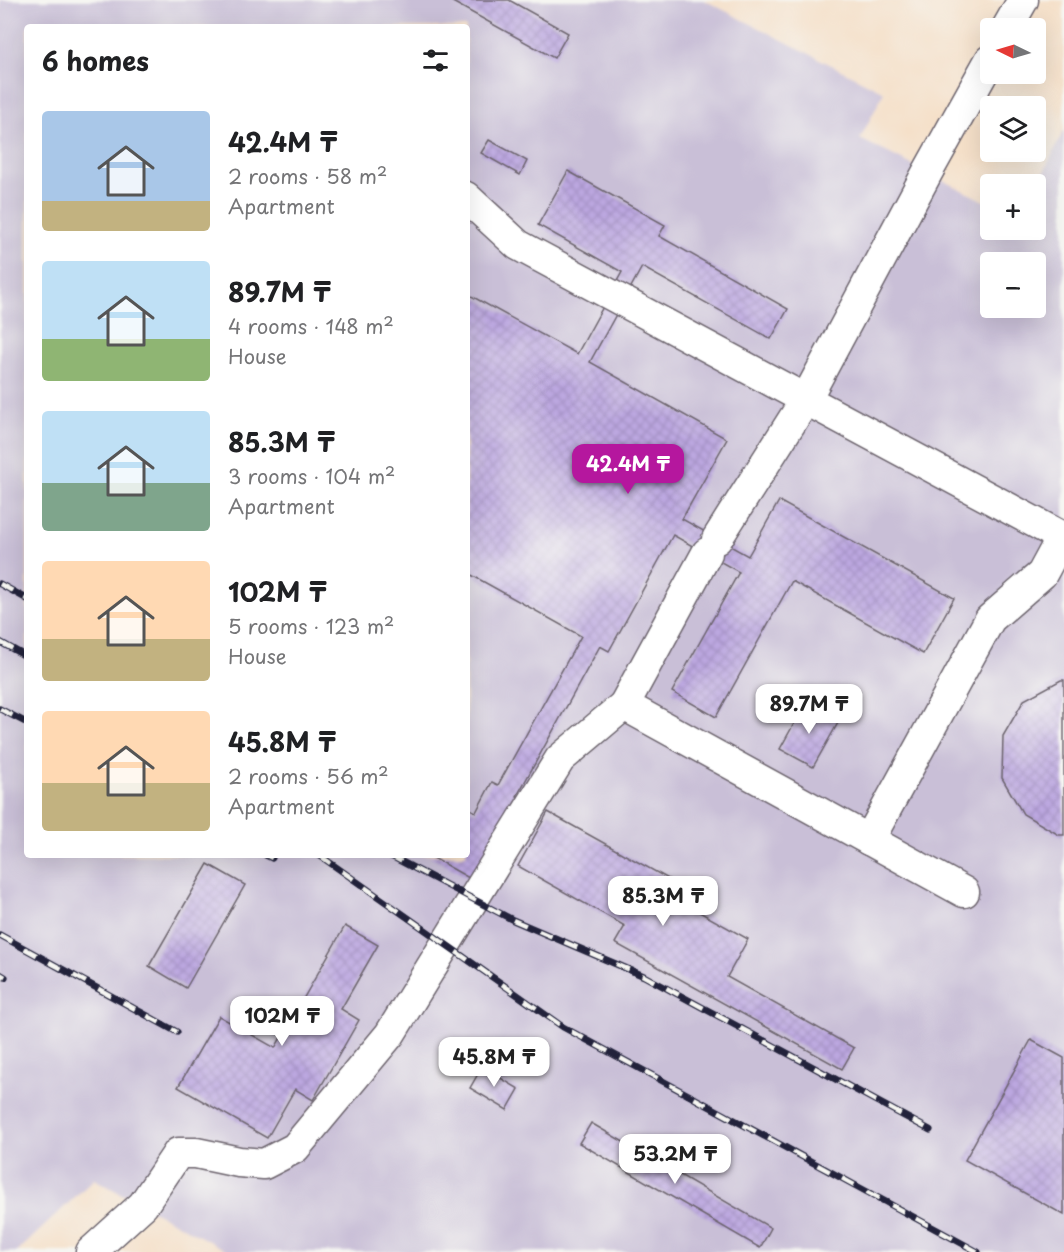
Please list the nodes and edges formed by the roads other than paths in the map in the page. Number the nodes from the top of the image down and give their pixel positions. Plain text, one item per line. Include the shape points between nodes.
1 (1023, 0) edge
2 (1013, 18) edge
3 (980, 78) edge
4 (470, 201) edge
5 (806, 399) junction
6 (1063, 537) edge
7 (624, 705) junction
8 (869, 840) junction
9 (964, 892) dead end
10 (91, 1252) edge

1 - 2 lane
3 - 5 lane
4 - 5 lane via 518,245
5 - 6 lane
5 - 7 lane via 712,546
6 - 8 lane via 1042,574 990,619
7 - 8 lane
7 - 10 lane via 560,759 390,1034 295,1148 264,1164 196,1152 178,1153 143,1205
8 - 9 lane

